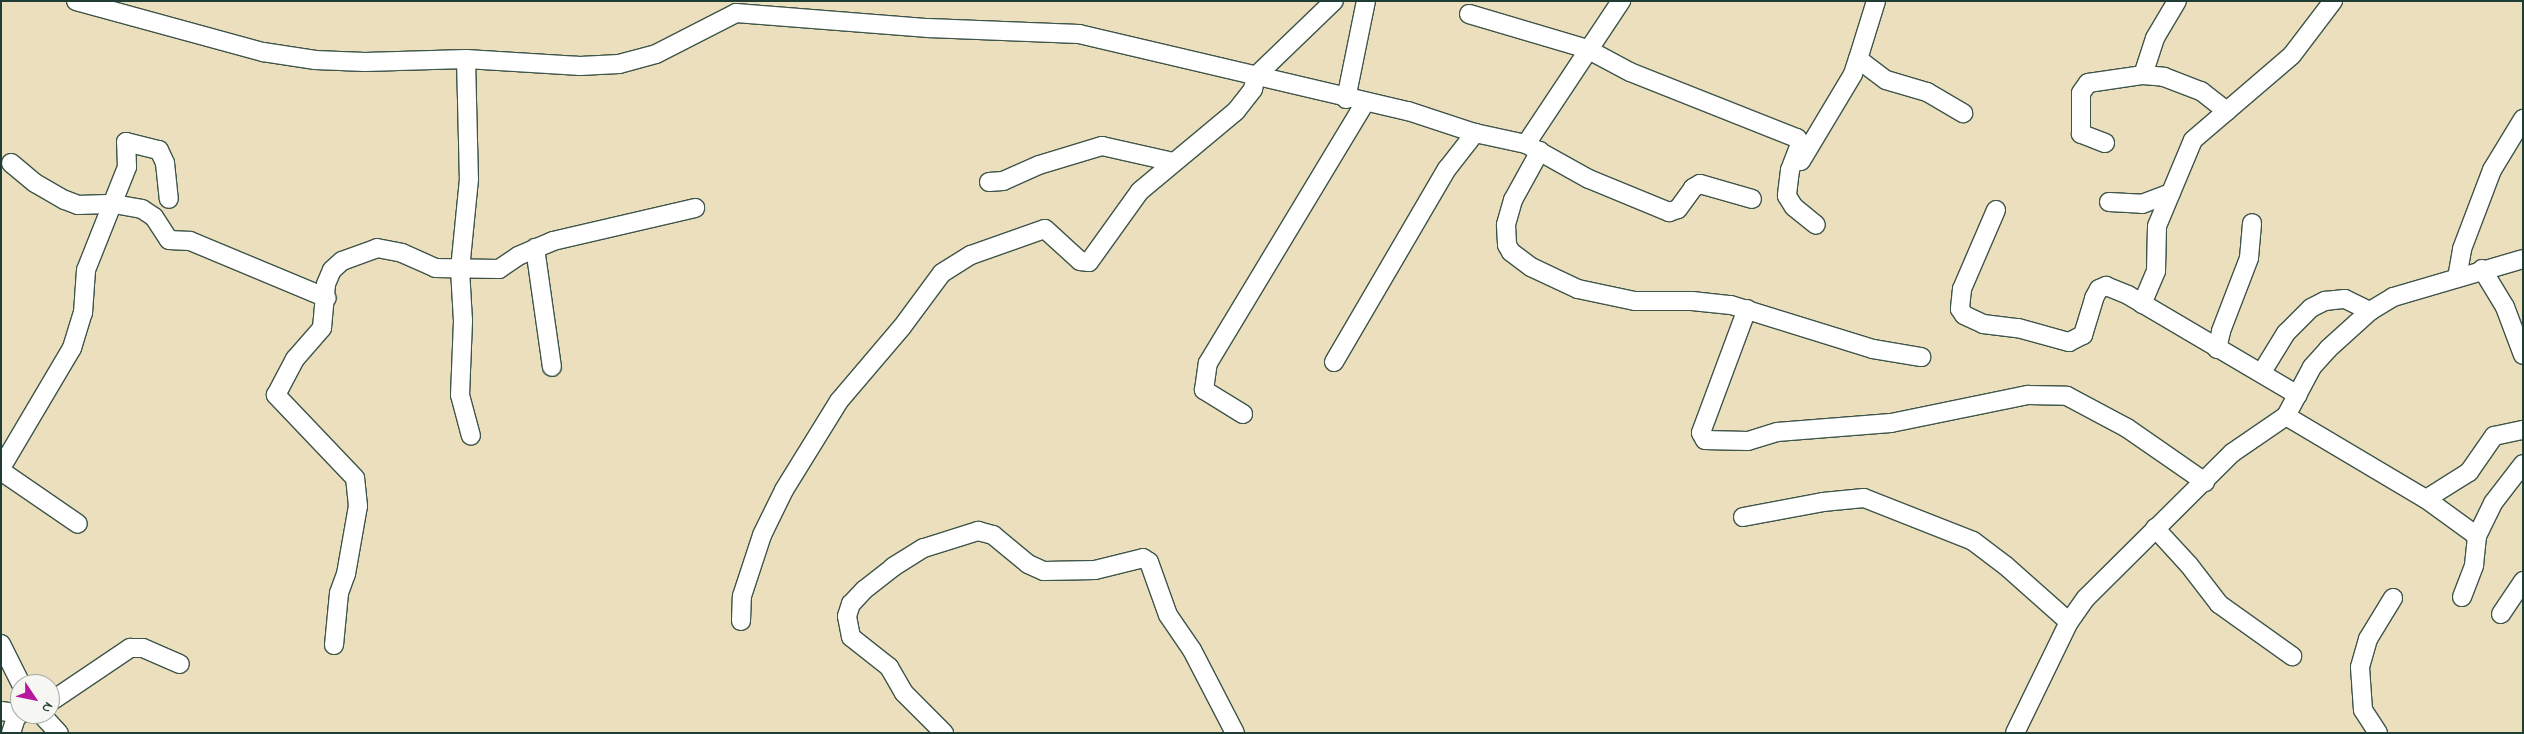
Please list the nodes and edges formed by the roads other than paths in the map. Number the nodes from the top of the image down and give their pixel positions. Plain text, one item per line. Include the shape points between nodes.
1 (76, 1) edge
2 (1334, 1) edge
3 (1366, 1) edge
4 (1620, 1) edge
5 (1876, 1) edge
6 (2177, 1) edge
7 (2326, 5) edge
8 (740, 7) edge
9 (1469, 14) dead end
10 (1587, 49) junction
11 (466, 59) junction
12 (1858, 59) junction
13 (2143, 75) junction
14 (1256, 76) junction
15 (1346, 99) junction
16 (1365, 103) junction
17 (2228, 111) junction
18 (1962, 113) dead end
19 (2523, 119) edge
20 (1475, 134) junction
21 (2105, 143) dead end
22 (1533, 147) junction
23 (1173, 162) junction
24 (12, 163) dead end
25 (989, 182) dead end
26 (1788, 185) junction
27 (2171, 193) junction
28 (169, 199) dead end
29 (1752, 199) dead end
30 (2109, 202) dead end
31 (114, 204) junction
32 (695, 208) dead end
33 (1996, 210) dead end
34 (2252, 223) dead end
35 (1816, 225) dead end
36 (535, 248) junction
37 (2523, 259) edge
38 (460, 269) junction
39 (2482, 269) junction
40 (2457, 278) junction
41 (327, 298) junction
42 (2142, 304) junction
43 (1747, 308) junction
44 (2370, 311) junction
45 (2217, 348) junction
46 (2523, 355) edge
47 (1921, 357) dead end
48 (1334, 362) dead end
49 (552, 367) dead end
50 (2262, 372) junction
51 (2298, 395) junction
52 (1243, 414) dead end
53 (2286, 416) junction
54 (2523, 430) edge
55 (472, 436) dead end
56 (2523, 464) edge
57 (2, 465) edge
58 (2204, 482) junction
59 (2426, 499) junction
60 (1743, 517) dead end
61 (78, 524) dead end
62 (2155, 528) junction
63 (2477, 536) junction
64 (2523, 582) edge
65 (2462, 597) dead end
66 (2393, 598) dead end
67 (2500, 614) dead end
68 (741, 622) dead end
69 (2069, 622) junction
70 (1, 644) edge
71 (334, 645) dead end
72 (2292, 656) dead end
73 (180, 664) dead end
74 (16, 674) edge
75 (60, 695) edge
76 (944, 733) edge
77 (1235, 733) edge
78 (2015, 733) edge
79 (2378, 733) edge

1 - 11 street via 263,52 315,60 406,62
2 - 14 street
3 - 15 street
4 - 10 street
5 - 12 street
6 - 13 street via 2152,44
7 - 17 street via 2292,55
8 - 11 street via 656,54 619,64 580,66
8 - 14 street via 928,28 1079,34
9 - 10 street
10 - 22 street
10 - 26 street via 1630,72 1797,138 1800,147
11 - 38 street via 469,178
12 - 18 street via 1886,80 1927,92
12 - 26 street via 1853,74
13 - 17 street via 2194,88
13 - 21 street via 2088,83 2083,87 2082,135
14 - 15 street
14 - 23 street via 1253,89 1236,111
15 - 16 street
16 - 20 street via 1408,111
16 - 52 street via 1208,363 1204,390
17 - 27 street via 2193,140
19 - 40 street via 2492,170 2462,249
20 - 22 street
20 - 48 street via 1443,176
22 - 29 street via 1590,179 1669,212 1678,209 1693,188 1700,184
22 - 43 street via 1512,200 1506,225 1507,245 1518,259 1578,289 1635,302 1692,300
23 - 25 street via 1102,146 1039,165 1003,181
23 - 68 street via 1128,206 1089,262 1080,261 1046,229 971,254 942,273 902,327 839,401 784,490 762,535 742,596
24 - 31 street via 44,189 78,205
26 - 35 street via 1790,202
27 - 30 street via 2140,205
27 - 42 street via 2157,226 2156,271
28 - 31 street via 165,163 159,150 126,142 127,167
31 - 41 street via 150,213 169,240 195,243
31 - 57 street via 86,270 83,313 72,348
32 - 36 street
33 - 42 street via 1962,289 1960,309 1964,315 1983,324 2018,328 2070,342 2083,335 2094,298 2101,288 2110,287
34 - 45 street via 2250,258
36 - 38 street via 500,269
36 - 49 street
37 - 39 street
38 - 41 street via 435,268 402,253 371,249 342,261 332,270 326,284
38 - 55 street via 463,321 460,395
39 - 40 street
39 - 46 street via 2504,307
40 - 44 street via 2393,297
41 - 71 street via 322,328 295,359 276,395 278,401 353,474 357,484 358,506 346,574 339,593
42 - 45 street
43 - 47 street via 1873,349
43 - 58 street via 1701,433 1705,440 1748,441 1777,432 1891,423 2028,396 2067,396 2126,428
44 - 50 street via 2345,298 2325,301 2311,308 2286,333
44 - 51 street via 2319,358
45 - 50 street
50 - 51 street
51 - 53 street
53 - 58 street via 2232,453
53 - 59 street
54 - 59 street via 2494,436 2469,472
56 - 63 street via 2493,503
57 - 61 street
58 - 62 street
59 - 63 street
60 - 69 street via 1864,498 1973,541
62 - 69 street via 2086,598
62 - 72 street via 2219,604
63 - 65 street via 2474,565
64 - 67 street
66 - 79 street via 2368,639 2359,672 2363,710
69 - 78 street
70 - 74 street
73 - 75 street via 143,648 130,648
76 - 77 street via 904,693 889,666 851,638 847,616 851,604 864,590 893,567 924,548 978,531 993,535 1028,564 1044,570 1095,570 1142,558 1151,563 1168,616 1192,650

